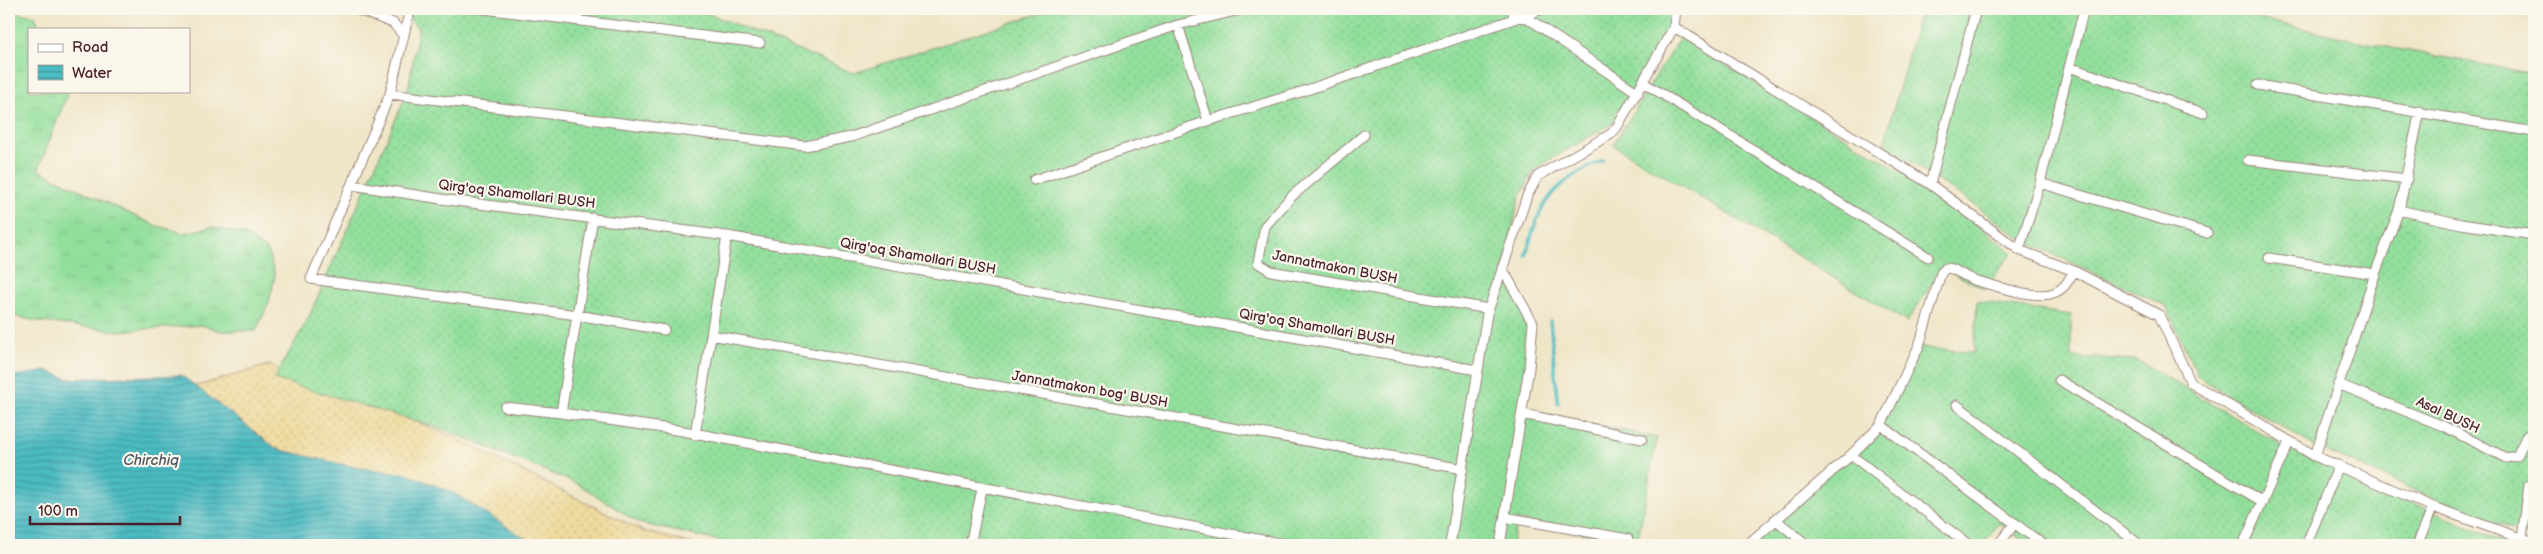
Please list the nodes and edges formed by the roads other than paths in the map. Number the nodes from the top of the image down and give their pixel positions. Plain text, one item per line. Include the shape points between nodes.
1 (356, 9) edge
2 (410, 9) edge
3 (484, 9) edge
4 (1244, 9) edge
5 (1543, 9) edge
6 (1676, 9) edge
7 (1976, 9) edge
8 (2084, 9) edge
9 (1513, 13) edge
10 (1178, 25) junction
11 (1674, 27) junction
12 (403, 35) junction
13 (760, 43) dead end
14 (2069, 68) junction
15 (1644, 83) junction
16 (2258, 86) dead end
17 (1638, 93) junction
18 (390, 94) junction
19 (2420, 112) junction
20 (2203, 113) dead end
21 (1208, 121) junction
22 (2534, 132) edge
23 (1364, 135) dead end
24 (2248, 160) dead end
25 (1034, 180) dead end
26 (2407, 180) junction
27 (2040, 183) junction
28 (1930, 184) junction
29 (352, 185) junction
30 (2399, 210) junction
31 (593, 218) junction
32 (2207, 233) dead end
33 (2534, 235) edge
34 (727, 236) junction
35 (2019, 250) junction
36 (1928, 257) dead end
37 (2269, 258) dead end
38 (1502, 268) junction
39 (2074, 271) junction
40 (2374, 274) junction
41 (1489, 309) junction
42 (577, 315) junction
43 (664, 330) dead end
44 (711, 335) junction
45 (1477, 370) junction
46 (2059, 380) dead end
47 (2338, 384) junction
48 (1957, 406) dead end
49 (505, 407) dead end
50 (561, 412) junction
51 (1522, 414) junction
52 (1881, 425) junction
53 (2534, 430) edge
54 (695, 435) junction
55 (1642, 440) dead end
56 (2289, 442) junction
57 (1851, 455) junction
58 (2315, 456) junction
59 (2339, 466) junction
60 (1463, 470) junction
61 (2529, 484) dead end
62 (982, 489) junction
63 (2263, 502) junction
64 (2433, 507) junction
65 (1505, 517) junction
66 (1775, 519) junction
67 (2015, 522) junction
68 (1628, 539) dead end
69 (2527, 541) edge
70 (970, 545) edge
71 (1290, 545) edge
72 (1450, 545) edge
73 (1500, 545) edge
74 (1747, 545) edge
75 (1807, 545) edge
76 (1969, 545) edge
77 (1998, 545) edge
78 (2044, 545) edge
79 (2140, 545) edge
80 (2243, 545) edge
81 (2306, 545) edge
82 (2417, 545) edge

1 - 12 street via 393,23
2 - 12 street
3 - 13 street
4 - 10 street
5 - 9 street
6 - 11 street
7 - 28 street
8 - 14 street
9 - 17 street via 1536,23
9 - 21 street via 1301,92
10 - 18 street via 851,137 805,146
10 - 21 street
11 - 15 street
11 - 28 street
12 - 18 street
14 - 20 street
14 - 27 street
15 - 17 street
15 - 36 street
16 - 19 street
17 - 38 street via 1610,134 1538,176 1527,196
18 - 29 street
19 - 22 street
19 - 26 street
21 - 25 street
23 - 41 street, Jannatmakon BUSH via 1291,197 1265,226 1258,263 1271,271
24 - 26 street
26 - 30 street
27 - 32 street
27 - 35 street
28 - 35 street
29 - 31 street, Qirg'oq Shamollari BUSH
29 - 42 street via 311,279
30 - 33 street
30 - 40 street
31 - 34 street, Qirg'oq Shamollari BUSH
31 - 42 street
34 - 44 street
34 - 45 street, Qirg'oq Shamollari BUSH
35 - 39 street
37 - 40 street
38 - 41 street
38 - 51 street via 1533,323
39 - 52 street via 2066,285 2054,294 2038,296 1973,280 1946,268 1941,273 1919,346
39 - 56 street via 2159,315 2191,383
40 - 47 street
41 - 45 street
42 - 43 street
42 - 50 street
44 - 54 street
44 - 60 street, Jannatmakon bog' BUSH
45 - 60 street
46 - 63 street
47 - 53 street, Asal BUSH via 2443,426 2506,458 2517,456
47 - 58 street
48 - 79 street
49 - 50 street
50 - 54 street
51 - 55 street
51 - 65 street
52 - 57 street
52 - 67 street
54 - 62 street
56 - 58 street
56 - 63 street
57 - 66 street
57 - 76 street
58 - 59 street
59 - 64 street
59 - 81 street
60 - 72 street
61 - 69 street
62 - 70 street
62 - 71 street
63 - 80 street
64 - 69 street
64 - 82 street
65 - 68 street
65 - 73 street
66 - 74 street
66 - 75 street
67 - 77 street
67 - 78 street

